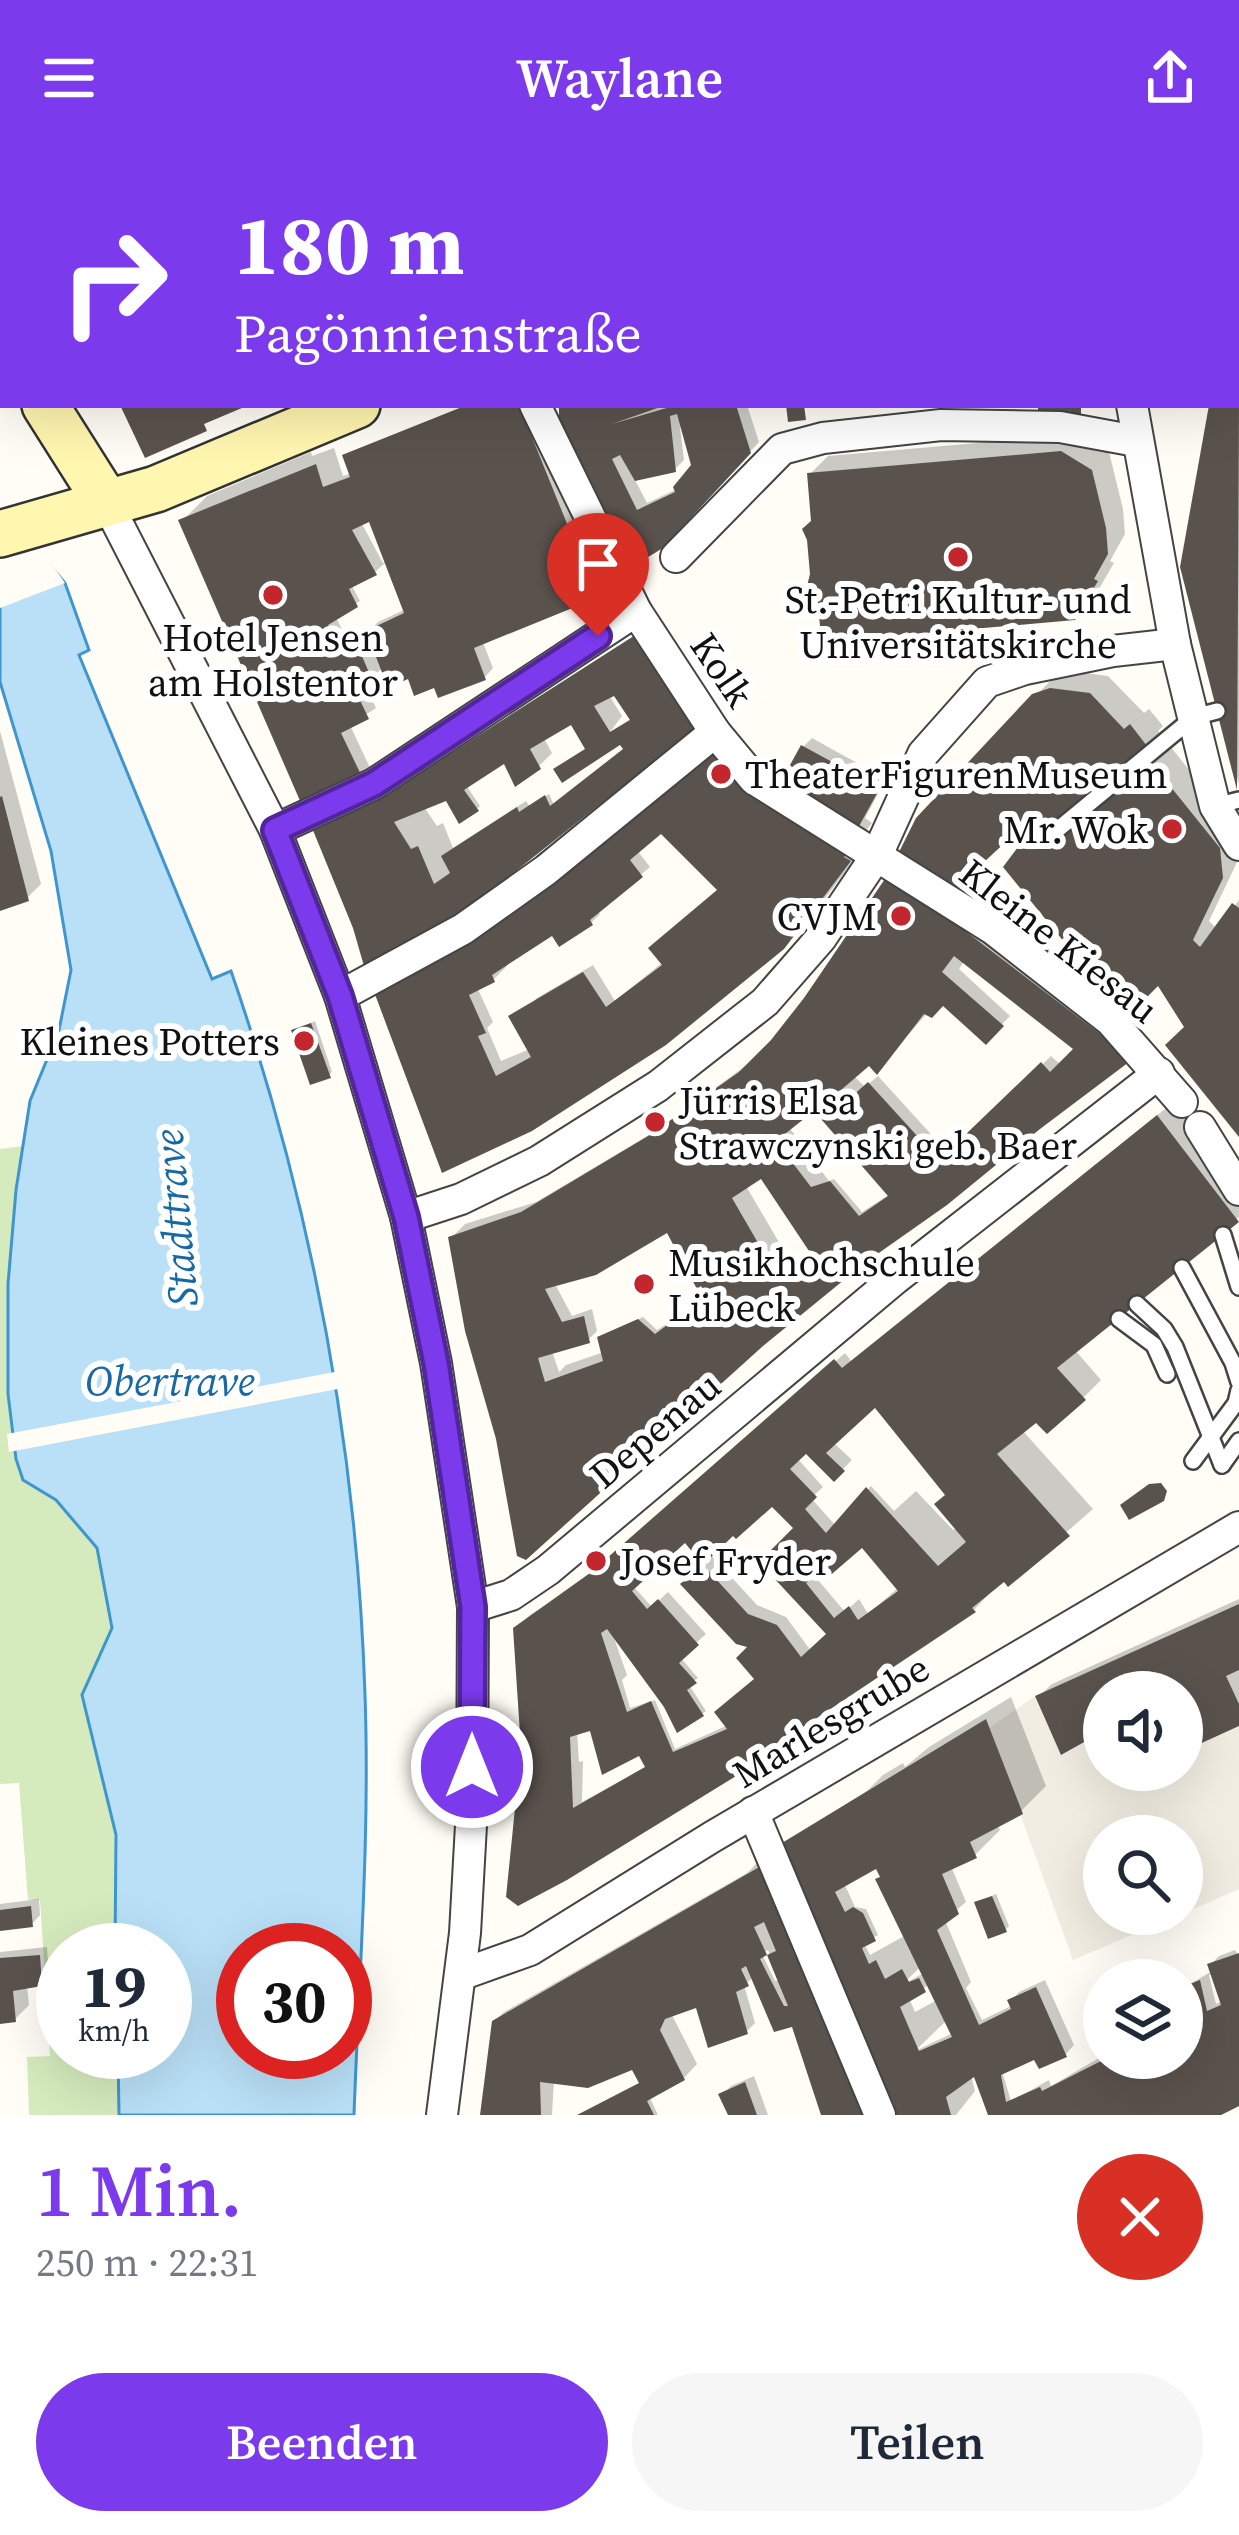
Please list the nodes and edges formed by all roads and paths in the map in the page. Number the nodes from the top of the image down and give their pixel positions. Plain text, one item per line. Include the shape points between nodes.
1 (46, 408) edge
2 (350, 408) edge
3 (537, 408) edge
4 (1132, 408) edge
5 (1136, 441) junction
6 (107, 503) junction
7 (13, 530) edge
8 (676, 557) dead end
9 (636, 611) junction
10 (1175, 644) junction
11 (1205, 714) junction
12 (715, 732) junction
13 (1227, 803) edge
14 (1032, 821) dead end
15 (275, 830) junction
16 (1239, 845) edge
17 (877, 855) junction
18 (340, 996) junction
19 (1175, 1088) joint
20 (1200, 1127) dead end
21 (1239, 1190) edge
22 (406, 1217) junction
23 (1223, 1235) dead end
24 (1182, 1268) dead end
25 (1239, 1287) edge
26 (1137, 1304) dead end
27 (1119, 1319) dead end
28 (1168, 1374) dead end
29 (1239, 1386) edge
30 (1211, 1437) junction
31 (1239, 1441) edge
32 (1193, 1461) dead end
33 (1239, 1527) edge
34 (473, 1607) junction
35 (753, 1812) junction
36 (460, 1975) junction
37 (442, 2115) edge
38 (880, 2115) edge

1 - 6 street
2 - 6 street
3 - 9 street, Kolk
4 - 5 street
5 - 8 street via 1060,428 940,424 782,448
5 - 10 street
6 - 7 street
6 - 15 street
9 - 12 street, Kolk
9 - 15 street via 374,784
10 - 11 street
10 - 17 street via 987,682 922,754
11 - 13 street
11 - 14 lane via 1045,840
12 - 17 street, Kolk via 754,778
12 - 18 street via 547,870 463,929
13 - 16 street
15 - 18 street
17 - 19 street, Kleine Kiesau via 993,929 1111,1022
17 - 22 street via 821,938 727,1034 539,1161
18 - 22 street
19 - 34 street, Depenau via 895,1279 548,1570 511,1595
20 - 21 street
22 - 34 street
23 - 25 lane
24 - 29 lane
26 - 30 lane via 1175,1347
27 - 28 lane via 1154,1345
29 - 30 lane
30 - 31 lane via 1222,1465
30 - 32 lane
33 - 35 street, Marlesgrube
34 - 36 street via 472,1807
35 - 36 street, Marlesgrube via 530,1950
35 - 38 street
36 - 37 street

